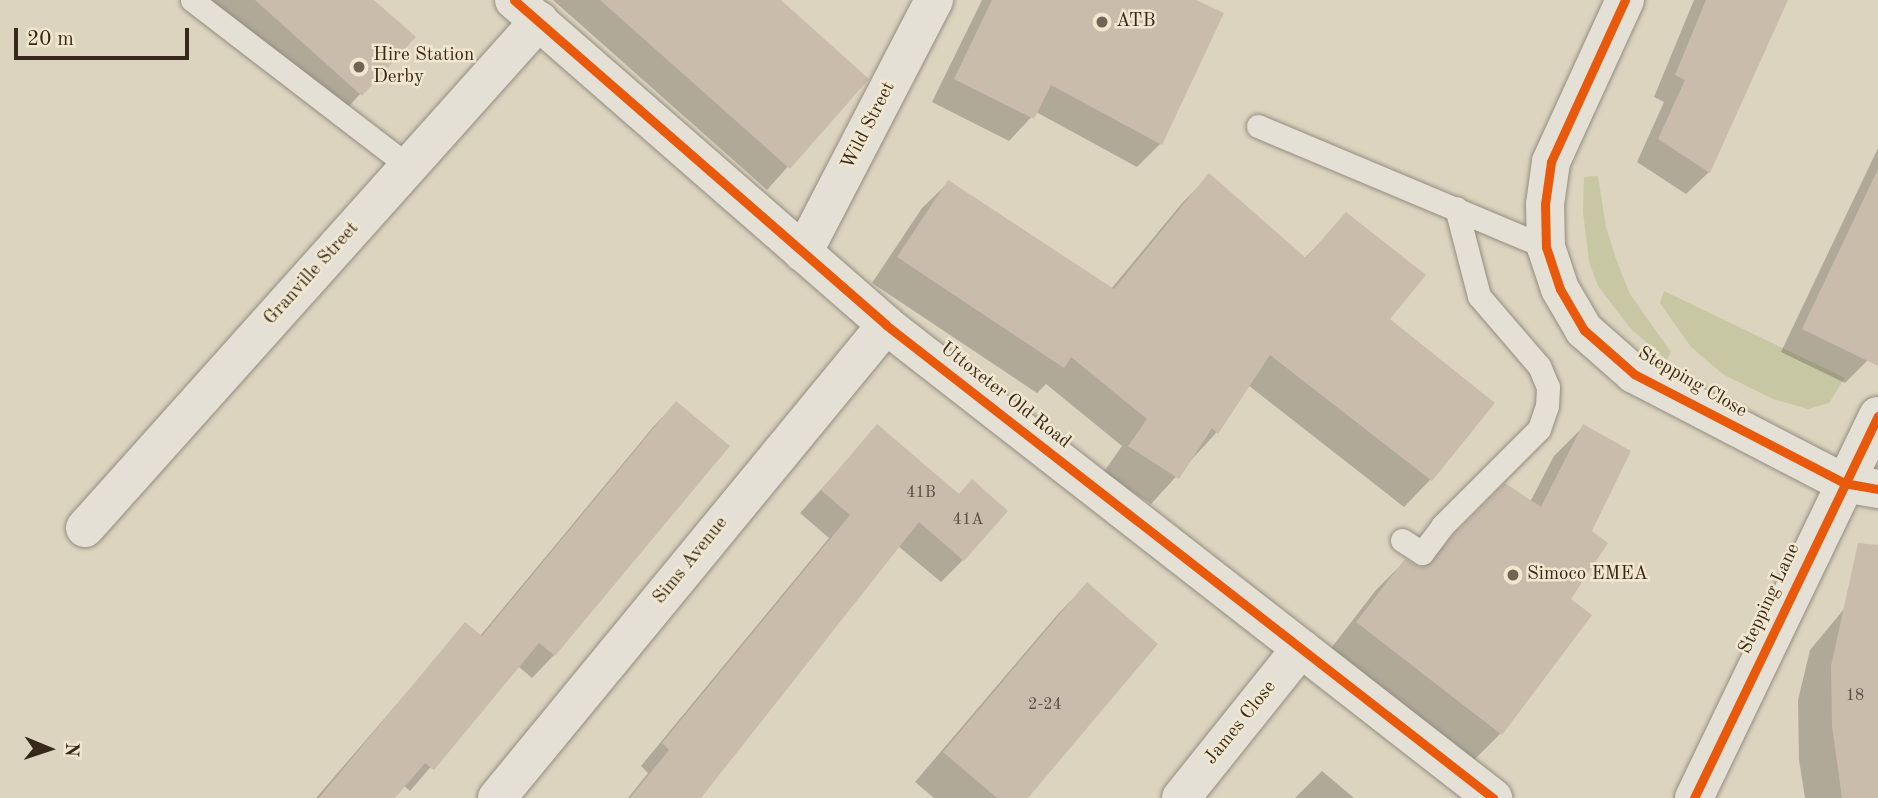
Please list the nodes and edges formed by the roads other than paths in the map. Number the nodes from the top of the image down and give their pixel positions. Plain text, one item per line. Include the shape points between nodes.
1 (192, 0) edge
2 (934, 0) edge
3 (1625, 0) edge
4 (527, 10) edge
5 (1258, 126) dead end
6 (408, 166) junction
7 (1456, 208) junction
8 (1546, 247) junction
9 (803, 253) junction
10 (886, 325) junction
11 (1878, 416) edge
12 (1861, 486) edge
13 (85, 528) dead end
14 (1402, 540) dead end
15 (1300, 648) junction
16 (497, 798) edge
17 (1181, 798) edge
18 (1493, 798) edge
19 (1694, 798) edge

1 - 6 lane
2 - 9 street, Wild Street
3 - 8 street, Stepping Close via 1551,162 1545,204
4 - 6 street, Granville Street
4 - 9 street, Uttoxeter Old Road
5 - 7 lane
6 - 13 street, Granville Street
7 - 8 lane
7 - 14 lane via 1479,296 1539,366 1548,387 1547,406 1539,429 1442,526 1422,553
8 - 12 street, Stepping Close via 1560,289 1584,330 1634,374
9 - 10 street, Uttoxeter Old Road
10 - 15 street, Uttoxeter Old Road
10 - 16 street, Sims Avenue
11 - 12 street, Stepping Lane
12 - 19 street, Stepping Lane
15 - 17 street, James Close
15 - 18 street, Uttoxeter Old Road

